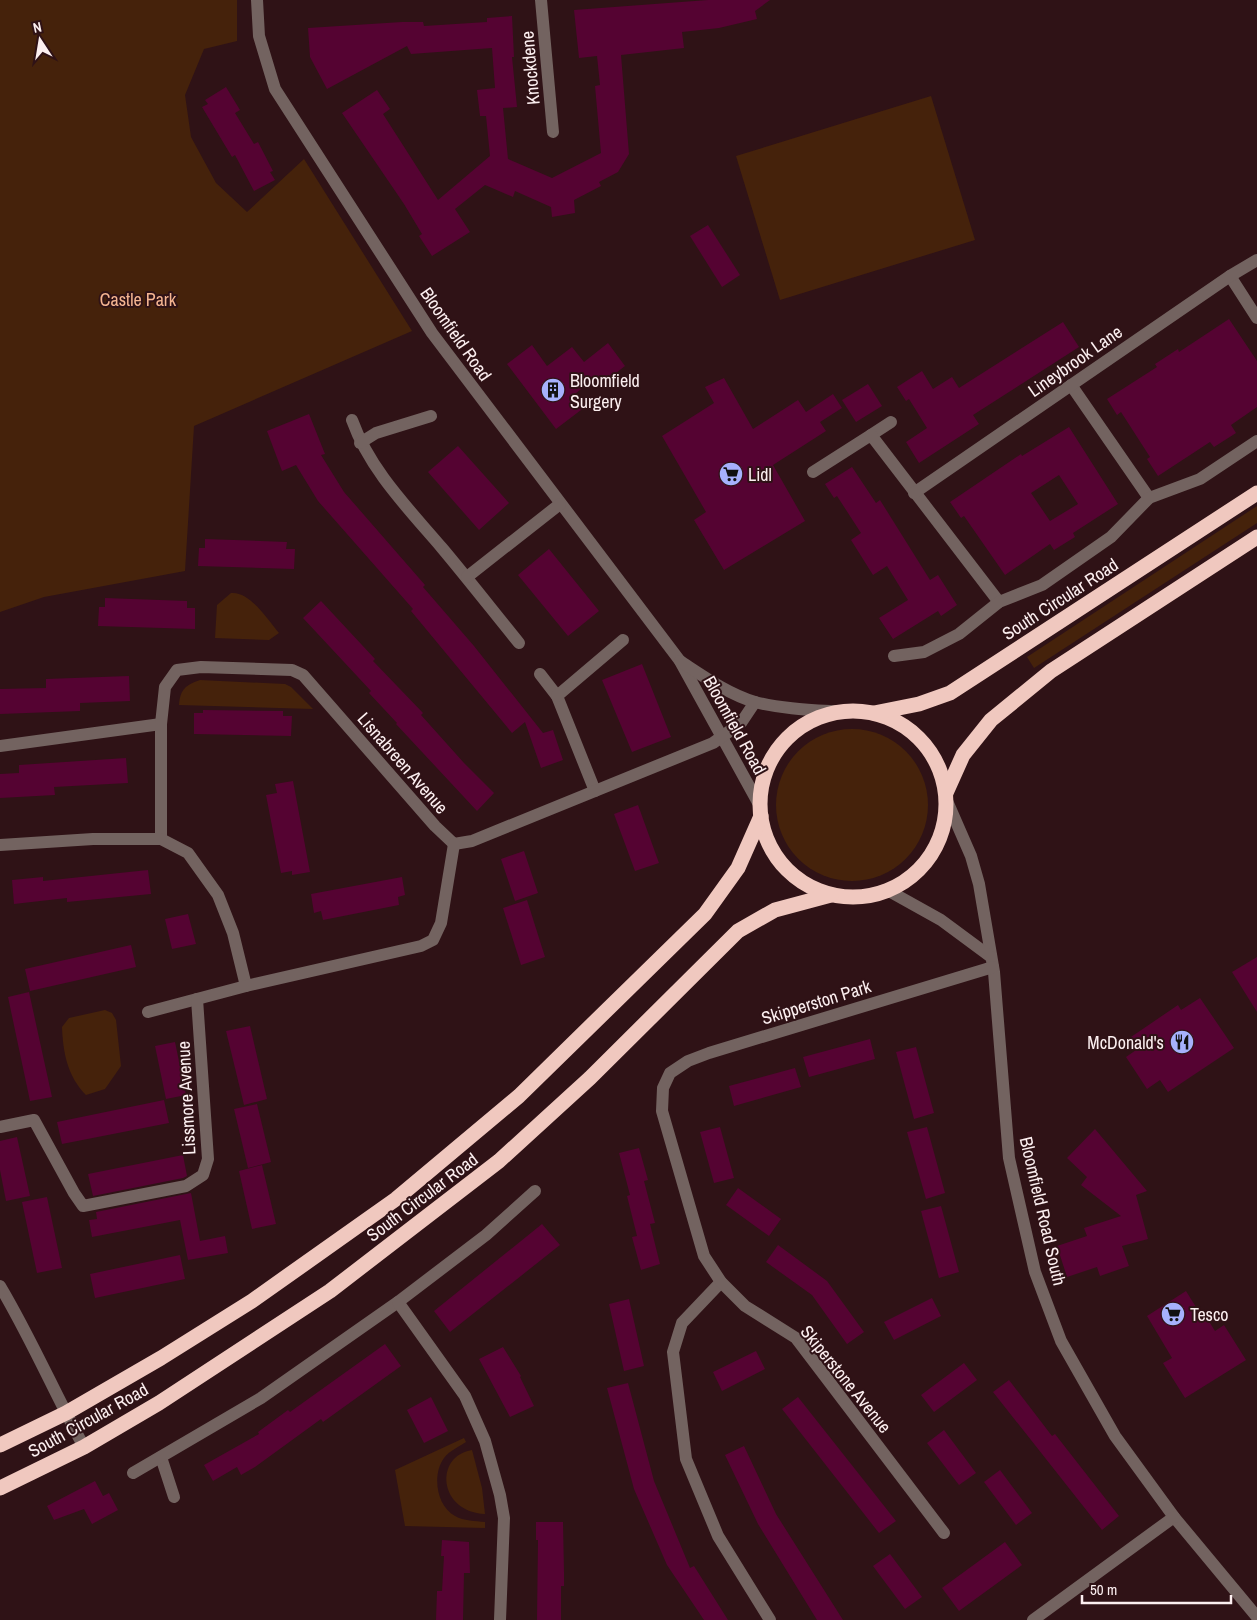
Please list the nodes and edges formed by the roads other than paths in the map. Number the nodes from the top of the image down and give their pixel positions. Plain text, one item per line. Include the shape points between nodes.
1 (257, 0) edge
2 (541, 0) edge
3 (553, 132) dead end
4 (1257, 260) edge
5 (1230, 276) junction
6 (1257, 318) edge
7 (1071, 385) junction
8 (431, 416) dead end
9 (352, 420) dead end
10 (891, 422) dead end
11 (871, 435) junction
12 (1257, 441) edge
13 (360, 443) junction
14 (813, 472) dead end
15 (914, 493) junction
16 (1257, 493) edge
17 (1149, 498) junction
18 (560, 504) junction
19 (1257, 537) edge
20 (467, 577) junction
21 (998, 602) junction
22 (623, 640) dead end
23 (519, 643) dead end
24 (894, 656) dead end
25 (680, 661) junction
26 (540, 674) dead end
27 (557, 696) junction
28 (754, 702) junction
29 (844, 712) junction
30 (873, 713) junction
31 (161, 724) junction
32 (722, 738) junction
33 (0, 746) edge
34 (595, 791) junction
35 (946, 797) junction
36 (760, 811) junction
37 (162, 839) junction
38 (454, 844) junction
39 (0, 845) edge
40 (888, 891) junction
41 (831, 895) junction
42 (992, 962) junction
43 (246, 986) junction
44 (197, 999) junction
45 (148, 1012) dead end
46 (662, 1088) joint
47 (0, 1127) edge
48 (536, 1191) dead end
49 (720, 1282) junction
50 (0, 1286) edge
51 (398, 1302) junction
52 (66, 1413) junction
53 (0, 1445) edge
54 (84, 1447) junction
55 (161, 1457) junction
56 (133, 1473) dead end
57 (0, 1488) edge
58 (174, 1497) dead end
59 (1174, 1517) junction
60 (944, 1533) dead end
61 (1257, 1617) edge
62 (500, 1620) edge
63 (770, 1620) edge
64 (1033, 1620) edge

1 - 18 street, Bloomfield Road via 259,36 275,89 432,333
2 - 3 street, Knockdene
4 - 5 street, Lineybrook Lane
5 - 6 street
5 - 7 street, Lineybrook Lane
7 - 15 street, Lineybrook Lane
7 - 17 street
8 - 13 street via 376,433
9 - 13 street
10 - 11 street
11 - 14 street
11 - 15 street
12 - 17 street via 1200,479
13 - 20 street via 379,474
15 - 21 street
16 - 30 highway, South Circular Road via 950,693 919,704
17 - 21 street via 1111,537 1042,584
18 - 20 street
18 - 25 street, Bloomfield Road
19 - 35 highway via 1051,671 991,720 963,755
20 - 23 street
21 - 24 street via 960,634 924,652
22 - 27 street
25 - 28 street, Bloomfield Road via 716,684
25 - 32 street, Bloomfield Road
26 - 27 street
27 - 34 street
28 - 29 street, Bloomfield Road
28 - 32 street via 741,723
29 - 30 highway
29 - 36 highway via 817,718 794,733 775,754 764,779
30 - 35 highway via 895,721 929,750 940,771
31 - 33 street
31 - 37 street, Lisnabreen Avenue
31 - 38 street, Lisnabreen Avenue via 165,687 177,670 201,667 292,670 303,675
32 - 34 street
32 - 36 street, Bloomfield Road
34 - 38 street via 472,841
35 - 40 highway via 943,829 932,854 913,876
35 - 42 street, Bloomfield Road South via 979,884
36 - 41 highway via 768,842 783,866 805,884
36 - 52 highway, South Circular Road via 738,868 706,914 519,1096 396,1199 252,1301
37 - 39 street via 93,839
37 - 43 street via 188,853 218,895 233,933
38 - 43 street via 441,923 433,940 421,946
40 - 41 highway via 870,896
40 - 42 street via 941,920
41 - 54 highway, South Circular Road via 775,910 738,931 590,1078 500,1161 330,1291 159,1403
42 - 46 street, Skipperston Park via 688,1061 670,1073
42 - 59 street, Bloomfield Road South via 1009,1158 1035,1272 1070,1359 1115,1436
43 - 44 street
44 - 45 street
44 - 47 street, Lissmore Avenue via 208,1159 203,1175 186,1186 84,1206 34,1120
46 - 49 street, Skiperstone Avenue via 662,1111 704,1256
48 - 51 street via 486,1235
49 - 60 street, Skiperstone Avenue via 745,1306 796,1338
49 - 63 street via 682,1323 673,1352 686,1458 718,1536
50 - 52 street via 30,1338
51 - 55 street via 261,1398
51 - 62 street via 465,1396 485,1441 504,1518
52 - 53 highway, South Circular Road
52 - 54 street
54 - 57 highway, South Circular Road
55 - 56 street
55 - 58 street
59 - 61 street, Bloomfield Road South
59 - 64 street

